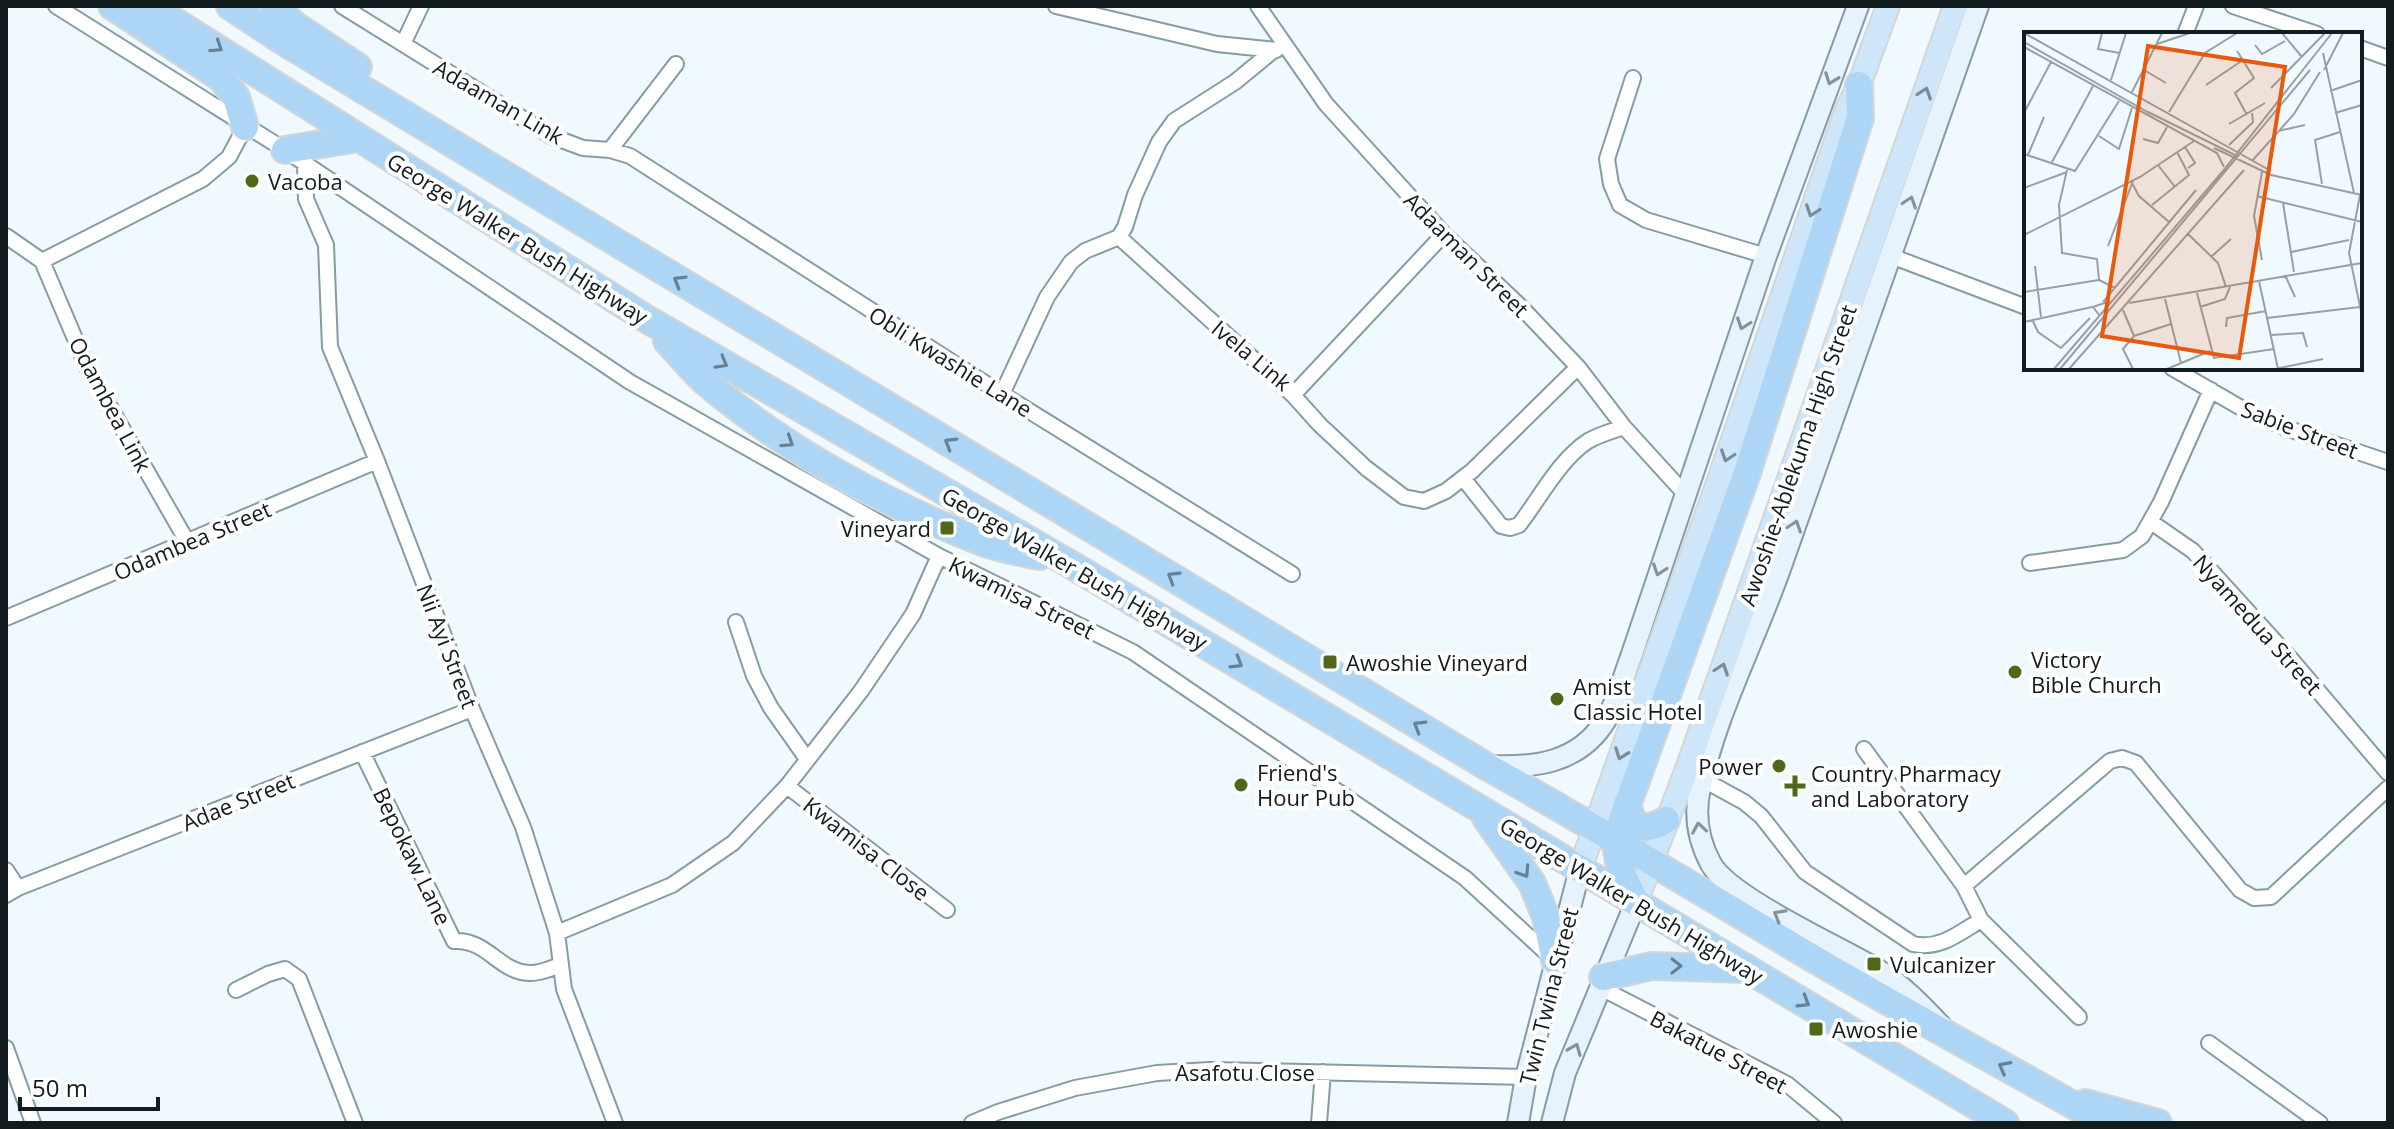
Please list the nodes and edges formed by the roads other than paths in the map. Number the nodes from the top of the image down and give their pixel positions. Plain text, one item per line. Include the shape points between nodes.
1 (56, 6) edge
2 (112, 6) edge
3 (150, 6) edge
4 (230, 6) edge
5 (274, 6) edge
6 (342, 6) edge
7 (421, 6) edge
8 (1056, 6) edge
9 (1258, 6) edge
10 (1858, 6) edge
11 (1955, 6) edge
12 (1978, 6) edge
13 (2196, 6) edge
14 (2233, 6) edge
15 (1886, 7) edge
16 (2186, 32) edge
17 (2311, 32) edge
18 (403, 44) junction
19 (2362, 49) edge
20 (1281, 51) junction
21 (2388, 58) edge
22 (676, 64) dead end
23 (1633, 78) dead end
24 (1859, 85) junction
25 (245, 127) junction
26 (358, 138) junction
27 (610, 150) junction
28 (295, 158) junction
29 (546, 200) junction
30 (1444, 234) junction
31 (6, 236) edge
32 (1119, 237) junction
33 (1766, 256) junction
34 (1891, 256) junction
35 (42, 261) junction
36 (2024, 306) edge
37 (645, 318) junction
38 (1578, 367) junction
39 (2176, 370) edge
40 (2211, 390) junction
41 (1002, 394) junction
42 (1293, 395) junction
43 (1624, 427) junction
44 (377, 461) junction
45 (2388, 462) edge
46 (1463, 478) junction
47 (1685, 494) junction
48 (2151, 522) junction
49 (188, 543) junction
50 (939, 556) junction
51 (2030, 563) dead end
52 (1070, 564) junction
53 (1292, 574) dead end
54 (1760, 594) junction
55 (6, 618) edge
56 (736, 622) dead end
57 (472, 709) junction
58 (1864, 749) dead end
59 (362, 752) junction
60 (807, 759) junction
61 (1486, 766) junction
62 (2388, 773) edge
63 (1702, 779) junction
64 (787, 786) junction
65 (2388, 788) edge
66 (1627, 804) junction
67 (1479, 809) junction
68 (1666, 820) junction
69 (1605, 833) junction
70 (1652, 861) junction
71 (1580, 869) junction
72 (6, 870) edge
73 (1964, 886) junction
74 (12, 892) edge
75 (1739, 892) joint
76 (1636, 902) junction
77 (947, 910) dead end
78 (1981, 920) junction
79 (557, 933) junction
80 (1555, 961) junction
81 (561, 965) junction
82 (1749, 969) junction
83 (1601, 982) junction
84 (236, 990) dead end
85 (2079, 1017) dead end
86 (1955, 1041) junction
87 (2209, 1043) dead end
88 (6, 1048) edge
89 (1323, 1072) junction
90 (1526, 1077) junction
91 (2053, 1094) junction
92 (33, 1123) edge
93 (355, 1123) edge
94 (615, 1123) edge
95 (972, 1123) edge
96 (1319, 1123) edge
97 (1518, 1123) edge
98 (1552, 1123) edge
99 (1834, 1123) edge
100 (2005, 1123) edge
101 (2105, 1123) edge
102 (2158, 1123) edge
103 (2320, 1123) edge

1 - 25 street
2 - 25 highway via 221,78 236,97
3 -> 26 highway, George Walker Bush Highway
4 - 29 highway, George Walker Bush Highway
5 - 29 highway via 296,26 501,157
6 - 18 street, Adaaman Link
7 - 18 street
8 - 20 street via 1217,44
9 - 20 street, Adaaman Street
10 -> 33 street
54 -> 11 main road, Awoshie-Ablekuma High Street
34 -> 12 street, Awoshie-Ablekuma High Street
13 - 16 street
14 - 17 street
15 - 24 main road
18 - 27 street, Adaaman Link via 551,136 583,148
19 - 21 street
20 - 30 street, Adaaman Street
20 - 32 street via 1174,121 1159,142
22 - 27 street
23 - 33 street via 1607,159 1620,205 1646,220
24 - 66 highway via 1860,118 1801,307
24 -> 69 main road via 1726,460
25 - 28 street
25 - 35 street via 229,157 203,179
26 - 28 highway
26 - 37 highway, George Walker Bush Highway
27 - 41 street, Obli Kwashie Lane via 630,156
28 - 44 street, Nii Ayi Street via 326,245 330,347
28 - 50 street via 630,382
61 -> 29 highway, George Walker Bush Highway
30 - 38 street, Adaaman Street
30 - 42 street, Ivela Link
31 - 35 street
32 - 41 street via 1071,262 1047,297
32 - 42 street, Ivela Link
33 -> 47 street
34 - 36 street
54 -> 34 street, Awoshie-Ablekuma High Street
35 - 49 street, Odambea Link via 87,367
37 -> 52 highway, George Walker Bush Highway
37 -> 52 highway via 707,383 823,464 983,542
38 - 43 street, Adaaman Street
38 - 46 street
39 - 40 street, Sabie Street
40 - 45 street, Sabie Street via 2286,428
40 - 48 street
41 - 53 street, Obli Kwashie Lane
42 - 46 street via 1366,468 1404,497 1424,501
43 - 46 street via 1579,448 1519,525 1510,528 1501,526
43 - 47 street, Adaaman Street
44 - 49 street, Odambea Street
44 - 57 street, Nii Ayi Street
47 -> 61 street via 1605,721 1565,758 1538,766
48 - 51 street via 2123,550
48 - 62 street, Nyamedua Street via 2193,551
49 - 55 street, Odambea Street
50 - 60 street, Kwamisa Street via 913,614
50 - 80 street, Kwamisa Street via 1133,652 1465,878
52 -> 67 highway, George Walker Bush Highway
54 - 63 street, Awoshie-Ablekuma High Street
68 -> 54 main road, Awoshie-Ablekuma High Street
56 - 60 street via 754,676
57 - 59 street, Adae Street
57 - 79 street, Nii Ayi Street via 523,827
58 - 73 street
59 - 74 street, Adae Street
59 - 81 street, Bepokaw Lane via 454,941 468,940 526,973
60 - 64 street, Kwamisa Street
61 - 69 highway, George Walker Bush Highway
75 -> 63 street, Awoshie-Ablekuma High Street via 1712,866 1699,836
63 - 78 street via 1761,816 1805,872 1913,944 1938,945
64 - 77 street, Kwamisa Close
64 - 79 street, Kwamisa Street via 733,843 672,885
65 - 73 street via 2271,897 2254,898 2240,890 2136,763 2122,758 2110,761
66 - 68 highway via 1642,828
66 - 69 highway
67 - 71 highway, George Walker Bush Highway
67 -> 80 highway via 1532,883
68 - 70 main road, Awoshie-Ablekuma High Street
69 - 70 highway, George Walker Bush Highway
69 - 71 main road
69 - 76 highway
70 - 76 main road, Awoshie-Ablekuma High Street
70 - 86 highway, George Walker Bush Highway
71 - 76 highway, George Walker Bush Highway
71 - 80 street, Twin Twina Street
72 - 74 street
73 - 78 street
86 -> 75 street, George Walker Bush Highway via 1920,1003 1880,972
76 - 82 highway, George Walker Bush Highway
76 - 83 street, Twin Twina Street
78 - 85 street
79 - 81 street, Nii Ayi Street
80 - 90 street, Twin Twina Street
81 - 94 street, Nii Ayi Street via 564,989
83 -> 82 highway via 1652,966
82 -> 100 highway, George Walker Bush Highway
98 -> 83 street, Twin Twina Street via 1565,1073
83 - 99 street, Bakatue Street via 1787,1084
84 - 93 street via 285,969 299,979
91 -> 86 highway, George Walker Bush Highway
87 - 103 street
88 - 92 street
89 - 90 street, Asafotu Close
89 - 95 street, Asafotu Close via 1157,1073 1075,1088
89 - 96 street
90 - 97 street, Twin Twina Street
91 - 101 highway, George Walker Bush Highway
91 - 102 highway

